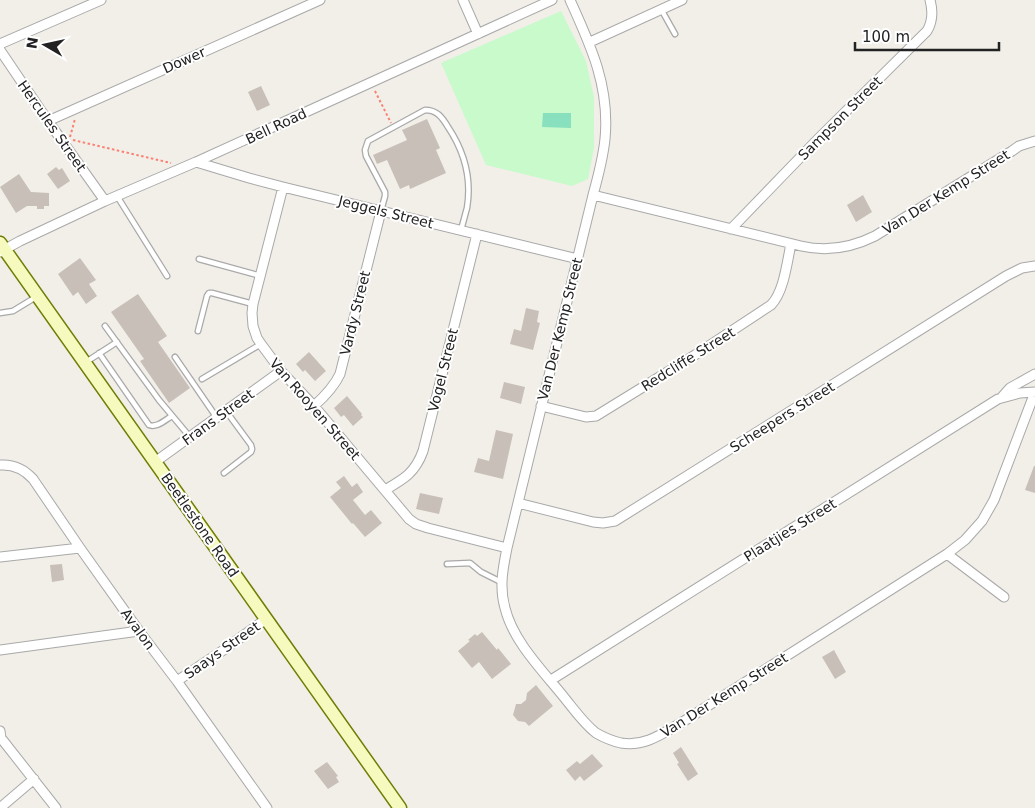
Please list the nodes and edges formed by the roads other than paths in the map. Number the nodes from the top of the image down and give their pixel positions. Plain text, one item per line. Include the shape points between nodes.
1 (101, 0) edge
2 (320, 0) edge
3 (463, 0) edge
4 (552, 0) edge
5 (570, 0) edge
6 (682, 0) edge
7 (930, 0) edge
8 (662, 10) junction
9 (478, 34) junction
10 (675, 34) dead end
11 (590, 42) junction
12 (0, 44) edge
13 (0, 50) edge
14 (48, 121) junction
15 (1035, 141) edge
16 (196, 162) junction
17 (283, 187) junction
18 (594, 195) junction
19 (118, 196) junction
20 (105, 201) junction
21 (380, 211) junction
22 (731, 229) junction
23 (461, 230) junction
24 (477, 234) junction
25 (791, 244) junction
26 (1, 248) edge
27 (199, 258) dead end
28 (578, 259) junction
29 (1035, 266) edge
30 (168, 276) dead end
31 (260, 276) junction
32 (38, 296) junction
33 (253, 304) junction
34 (0, 313) edge
35 (105, 326) dead end
36 (198, 331) dead end
37 (117, 342) junction
38 (261, 344) junction
39 (99, 353) junction
40 (175, 357) dead end
41 (85, 363) junction
42 (281, 371) junction
43 (1035, 374) edge
44 (202, 379) dead end
45 (1035, 392) edge
46 (1000, 399) junction
47 (314, 406) junction
48 (541, 406) junction
49 (226, 411) junction
50 (172, 416) junction
51 (217, 418) junction
52 (190, 437) junction
53 (156, 462) junction
54 (0, 466) edge
55 (224, 473) dead end
56 (385, 490) junction
57 (518, 503) junction
58 (80, 548) junction
59 (507, 548) junction
60 (947, 554) junction
61 (0, 557) edge
62 (447, 564) dead end
63 (501, 582) junction
64 (1004, 597) dead end
65 (266, 619) junction
66 (138, 631) junction
67 (0, 650) edge
68 (551, 680) junction
69 (177, 681) junction
70 (0, 736) edge
71 (34, 779) junction
72 (0, 808) edge
73 (56, 808) edge
74 (266, 808) edge
75 (400, 808) edge

1 - 12 street
2 - 14 street, Dower
3 - 9 street
4 - 9 street, Bell Road
5 - 11 street, Van Der Kemp Street
6 - 8 street
7 - 22 street, Sampson Street via 932,17 927,31
8 - 10 lane
8 - 11 street
9 - 16 street, Bell Road
11 - 18 street, Van Der Kemp Street via 606,108 605,138
13 - 14 street, Hercules Street
14 - 20 street, Hercules Street
15 - 25 street, Van Der Kemp Street via 1012,150 868,240 833,249
16 - 17 street, Jeggels Street
16 - 19 street, Bell Road
17 - 21 street, Jeggels Street
17 - 31 street, Van Rooyen Street
18 - 22 street, Van Der Kemp Street
18 - 28 street, Van Der Kemp Street
19 - 20 street, Bell Road
19 - 30 lane
20 - 26 street, Bell Road
21 - 23 street, Jeggels Street
21 - 23 lane via 385,192 366,156 368,141 425,110 432,110 442,116 465,160 467,206
21 - 47 street, Vardy Street via 340,374
22 - 25 street, Van Der Kemp Street
23 - 24 street, Jeggels Street
24 - 28 street, Jeggels Street
24 - 56 street, Vogel Street via 423,452 411,473
25 - 48 street, Redcliffe Street via 778,296 771,305 596,416 586,417
26 - 32 street, Beetlestone Road
27 - 31 lane
28 - 48 street, Van Der Kemp Street
29 - 57 street, Scheepers Street via 1006,276 615,521 593,522
31 - 33 street, Van Rooyen Street
32 - 34 lane via 13,311
32 - 41 street, Beetlestone Road
33 - 36 lane via 209,293
33 - 38 street, Van Rooyen Street via 253,326
35 - 37 lane
37 - 39 lane
37 - 50 lane
38 - 42 street, Van Rooyen Street
38 - 44 lane
39 - 41 lane
39 - 50 lane via 149,424 157,425
40 - 51 lane
41 - 53 street, Beetlestone Road
42 - 47 street, Van Rooyen Street
42 - 49 street, Frans Street
43 - 46 street via 1010,388
45 - 46 street, Plaatjies Street
45 - 60 street, Van Der Kemp Street via 988,512 972,533
46 - 68 street, Plaatjies Street
47 - 56 street, Van Rooyen Street
48 - 57 street, Van Der Kemp Street
49 - 51 street, Frans Street
49 - 55 lane via 252,449
50 - 52 lane
51 - 52 street, Frans Street
52 - 53 street, Frans Street
53 - 65 street, Beetlestone Road
54 - 58 street, Avalon via 16,466 29,475
56 - 59 street, Van Rooyen Street via 416,524
57 - 59 street, Van Der Kemp Street
58 - 61 street
58 - 66 street, Avalon
59 - 63 street, Van Der Kemp Street
60 - 64 street
60 - 68 street, Van Der Kemp Street via 646,742 621,743 595,732
62 - 63 lane via 470,563
63 - 68 street, Van Der Kemp Street via 511,627
65 - 69 street, Saays Street
65 - 75 street, Beetlestone Road
66 - 67 street
66 - 69 street, Avalon
69 - 74 street, Avalon
70 - 71 street
71 - 72 street
71 - 73 street

